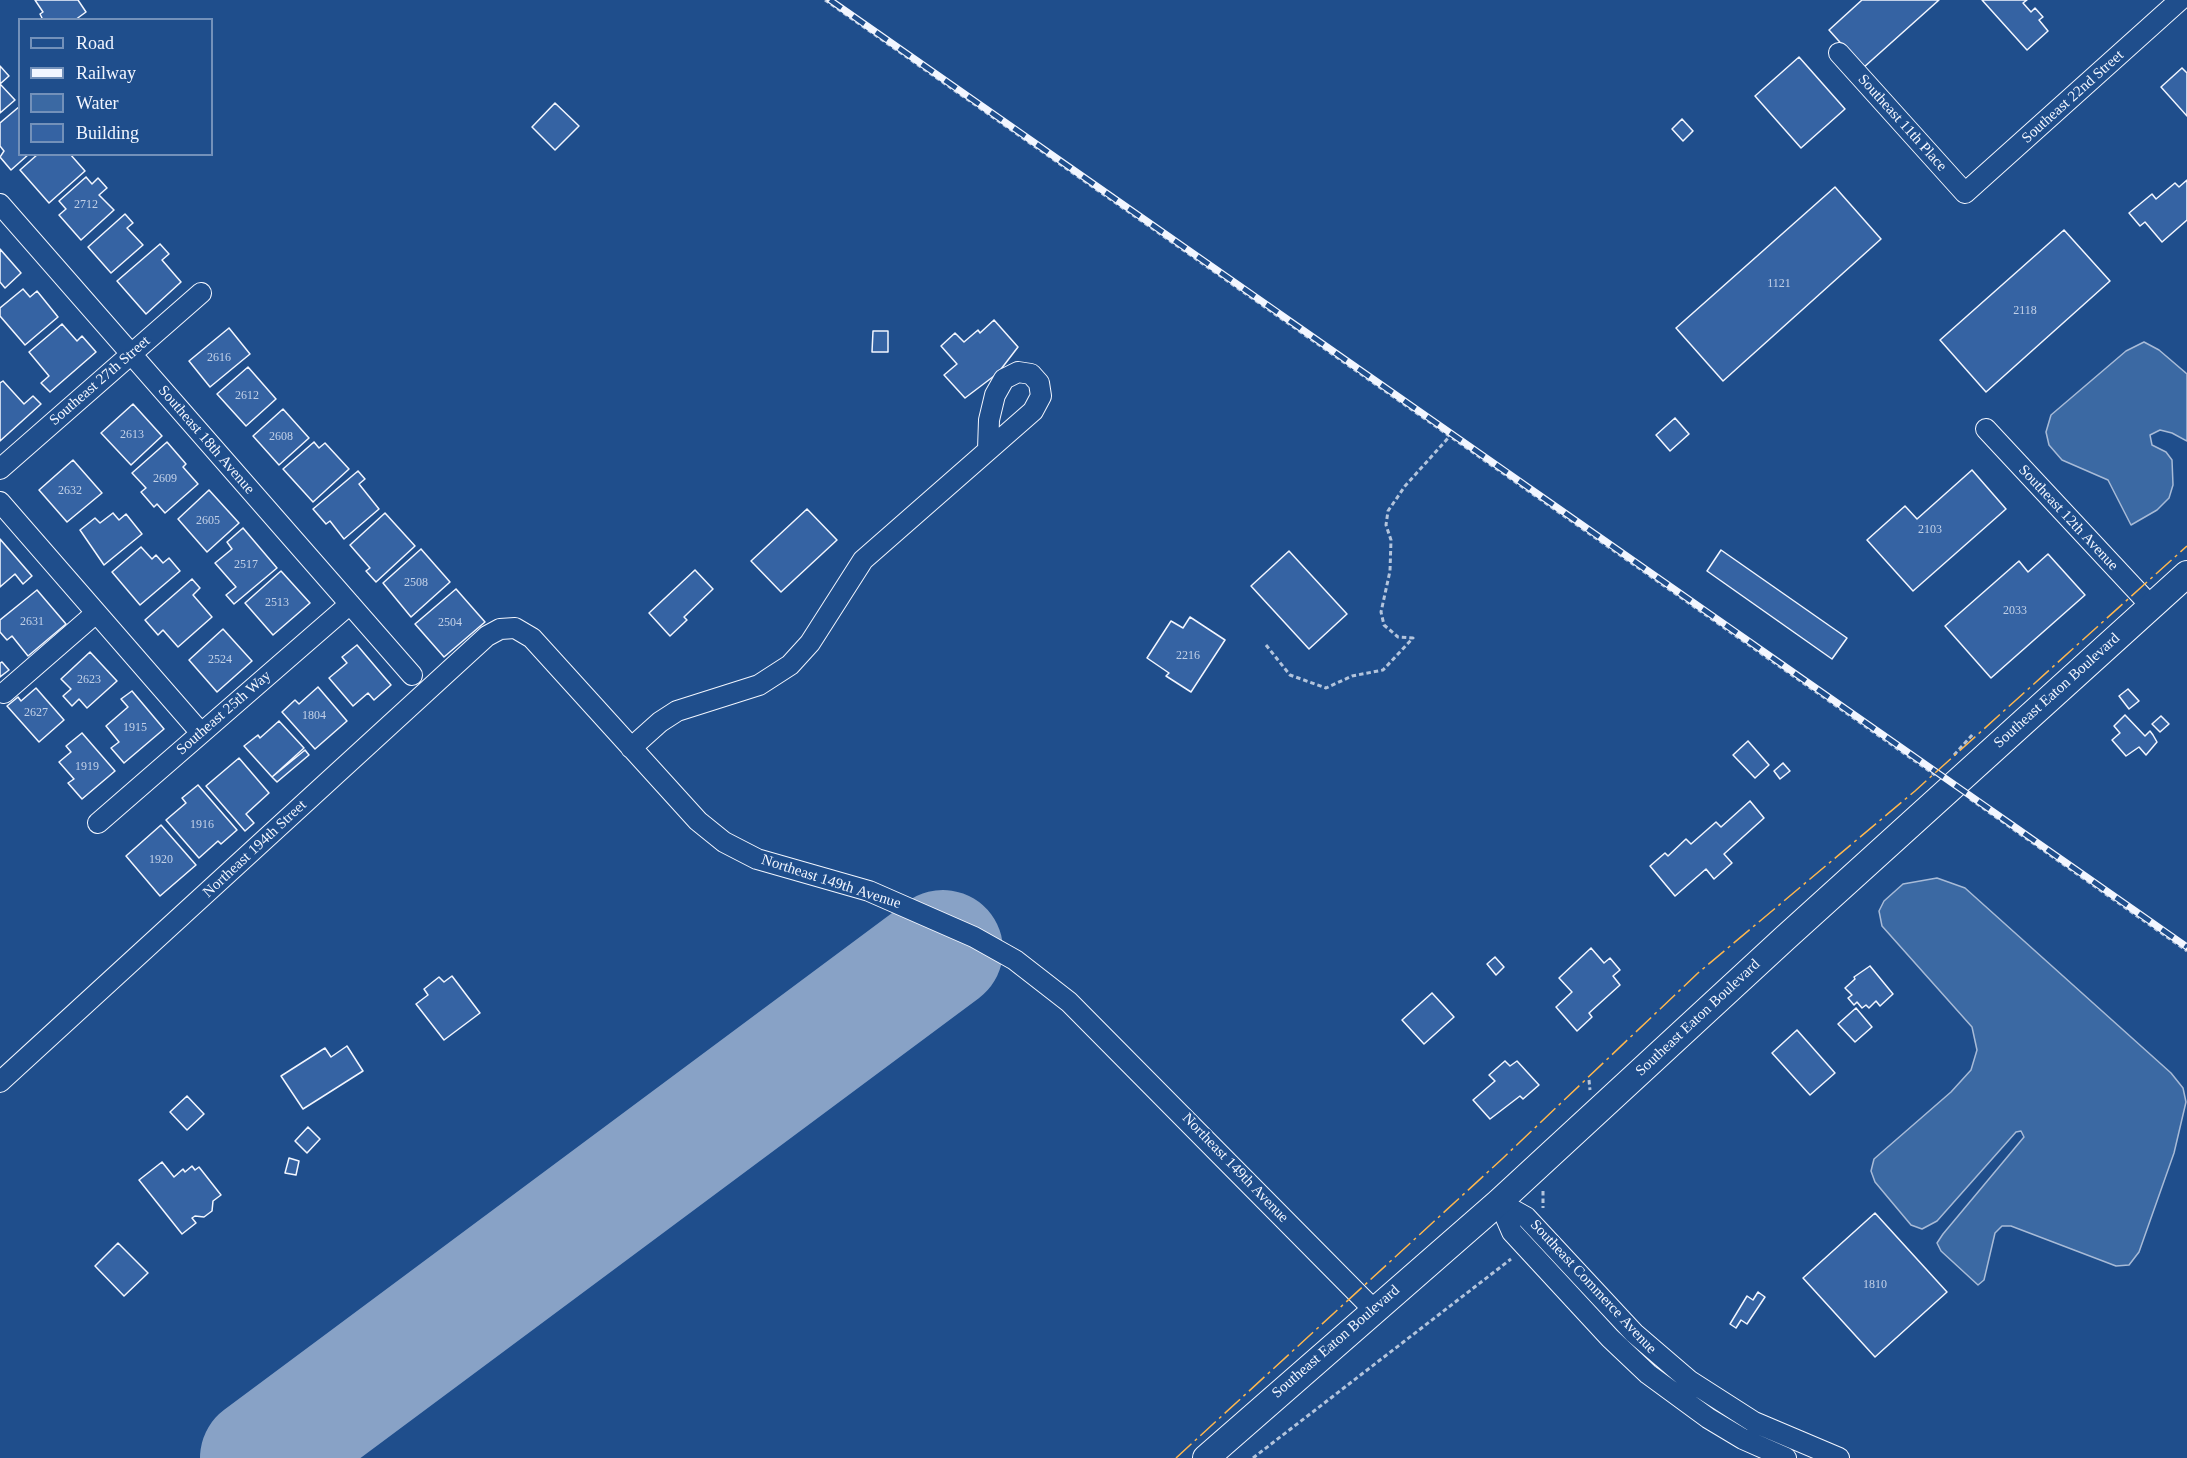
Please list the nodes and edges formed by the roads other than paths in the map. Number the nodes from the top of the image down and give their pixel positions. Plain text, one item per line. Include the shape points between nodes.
1 (2180, 0) edge
2 (1839, 53) dead end
3 (1965, 193) joint
4 (0, 204) edge
5 (201, 293) dead end
6 (131, 354) junction
7 (1986, 429) dead end
8 (988, 449) dead end
9 (0, 470) edge
10 (0, 502) edge
11 (2187, 574) edge
12 (350, 604) junction
13 (2151, 606) junction
14 (96, 613) junction
15 (516, 629) joint
16 (412, 675) dead end
17 (4, 693) dead end
18 (201, 733) junction
19 (631, 748) junction
20 (98, 823) dead end
21 (0, 1082) edge
22 (1499, 1202) junction
23 (1373, 1309) junction
24 (1206, 1458) edge
25 (1786, 1458) edge
26 (1839, 1458) edge

1 - 3 street, Southeast 22nd Street
2 - 3 street, Southeast 11th Place
4 - 6 street, Southeast 18th Avenue
5 - 6 street, Southeast 27th Street
6 - 9 street, Southeast 27th Street
6 - 12 street, Southeast 18th Avenue
7 - 13 street, Southeast 12th Avenue
8 - 19 street via 863,560 810,643 790,665 759,685 677,711
10 - 14 street
11 - 13 main road, Southeast Eaton Boulevard
12 - 16 street, Southeast 18th Avenue
12 - 18 street, Southeast 25th Way
13 - 22 main road, Southeast Eaton Boulevard
14 - 17 street
14 - 18 street
15 - 19 street, Northeast 149th Avenue via 532,638
15 - 21 street, Northeast 194th Street via 500,629 487,636
18 - 20 street, Southeast 25th Way
19 - 23 street, Northeast 149th Avenue via 698,821 740,851 912,908 1015,960 1086,1017
22 - 23 main road, Southeast Eaton Boulevard
22 - 25 street, Southeast Commerce Avenue via 1512,1232 1648,1374 1723,1427
22 - 26 street, Southeast Commerce Avenue via 1526,1217 1634,1333 1683,1375 1754,1422
23 - 24 main road, Southeast Eaton Boulevard

